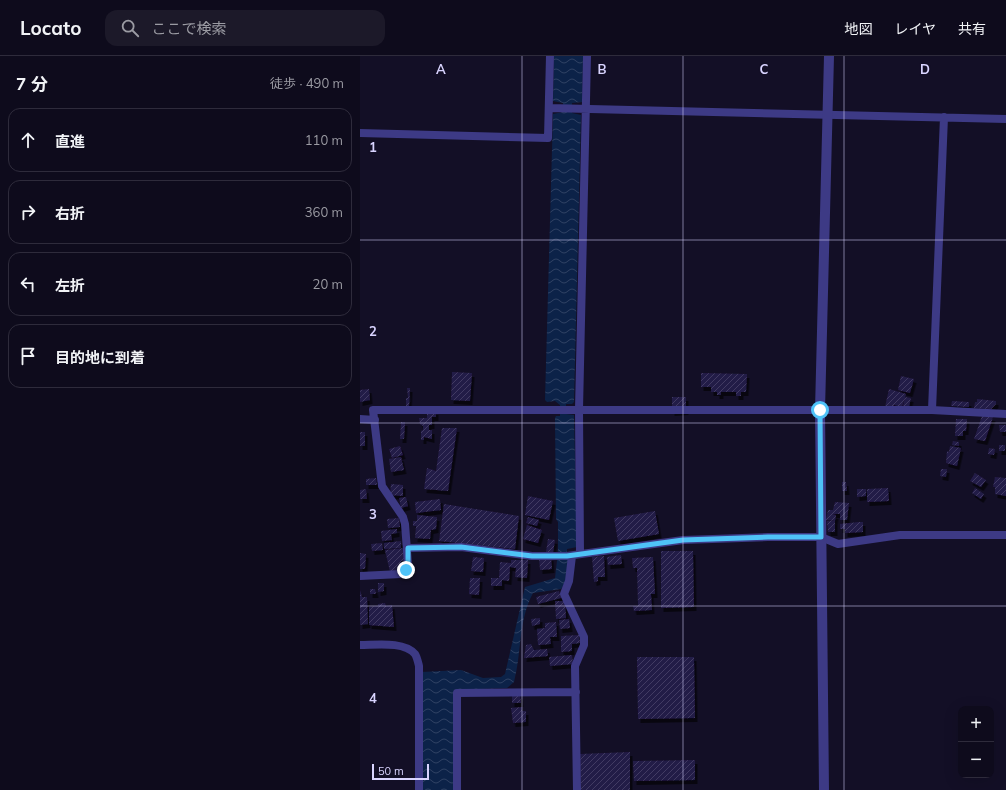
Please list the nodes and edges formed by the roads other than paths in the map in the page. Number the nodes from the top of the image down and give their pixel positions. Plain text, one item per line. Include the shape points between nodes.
1 (550, 56) edge
2 (588, 56) edge
3 (829, 56) edge
4 (549, 108) junction
5 (584, 109) junction
6 (828, 115) junction
7 (944, 117) junction
8 (1006, 119) edge
9 (360, 133) edge
10 (576, 409) junction
11 (820, 410) junction
12 (932, 410) junction
13 (1006, 414) edge
14 (360, 420) edge
15 (375, 420) junction
16 (1006, 535) edge
17 (821, 537) junction
18 (408, 548) junction
19 (580, 554) junction
20 (572, 556) junction
21 (360, 576) edge
22 (360, 645) edge
23 (576, 692) junction
24 (419, 790) edge
25 (458, 790) edge
26 (577, 790) edge
27 (824, 790) edge

1 - 4 street
2 - 5 street
3 - 6 street
4 - 5 street
4 - 9 street via 548,138
5 - 6 street
5 - 10 street
6 - 7 street
6 - 11 street
7 - 8 street
7 - 12 street
10 - 11 street
10 - 15 street via 373,410
10 - 19 street
11 - 12 street
11 - 17 street
12 - 13 street
14 - 15 street
15 - 18 street via 382,486 403,517
16 - 17 street via 900,535 838,544
17 - 19 street via 683,540
17 - 27 street
18 - 20 street via 461,547 532,556
18 - 21 street via 408,564 401,574
19 - 20 street
20 - 23 street via 569,581 564,594 584,637 584,645 575,666
22 - 24 street via 400,646 415,655 419,666
23 - 25 street via 457,693
23 - 26 street

